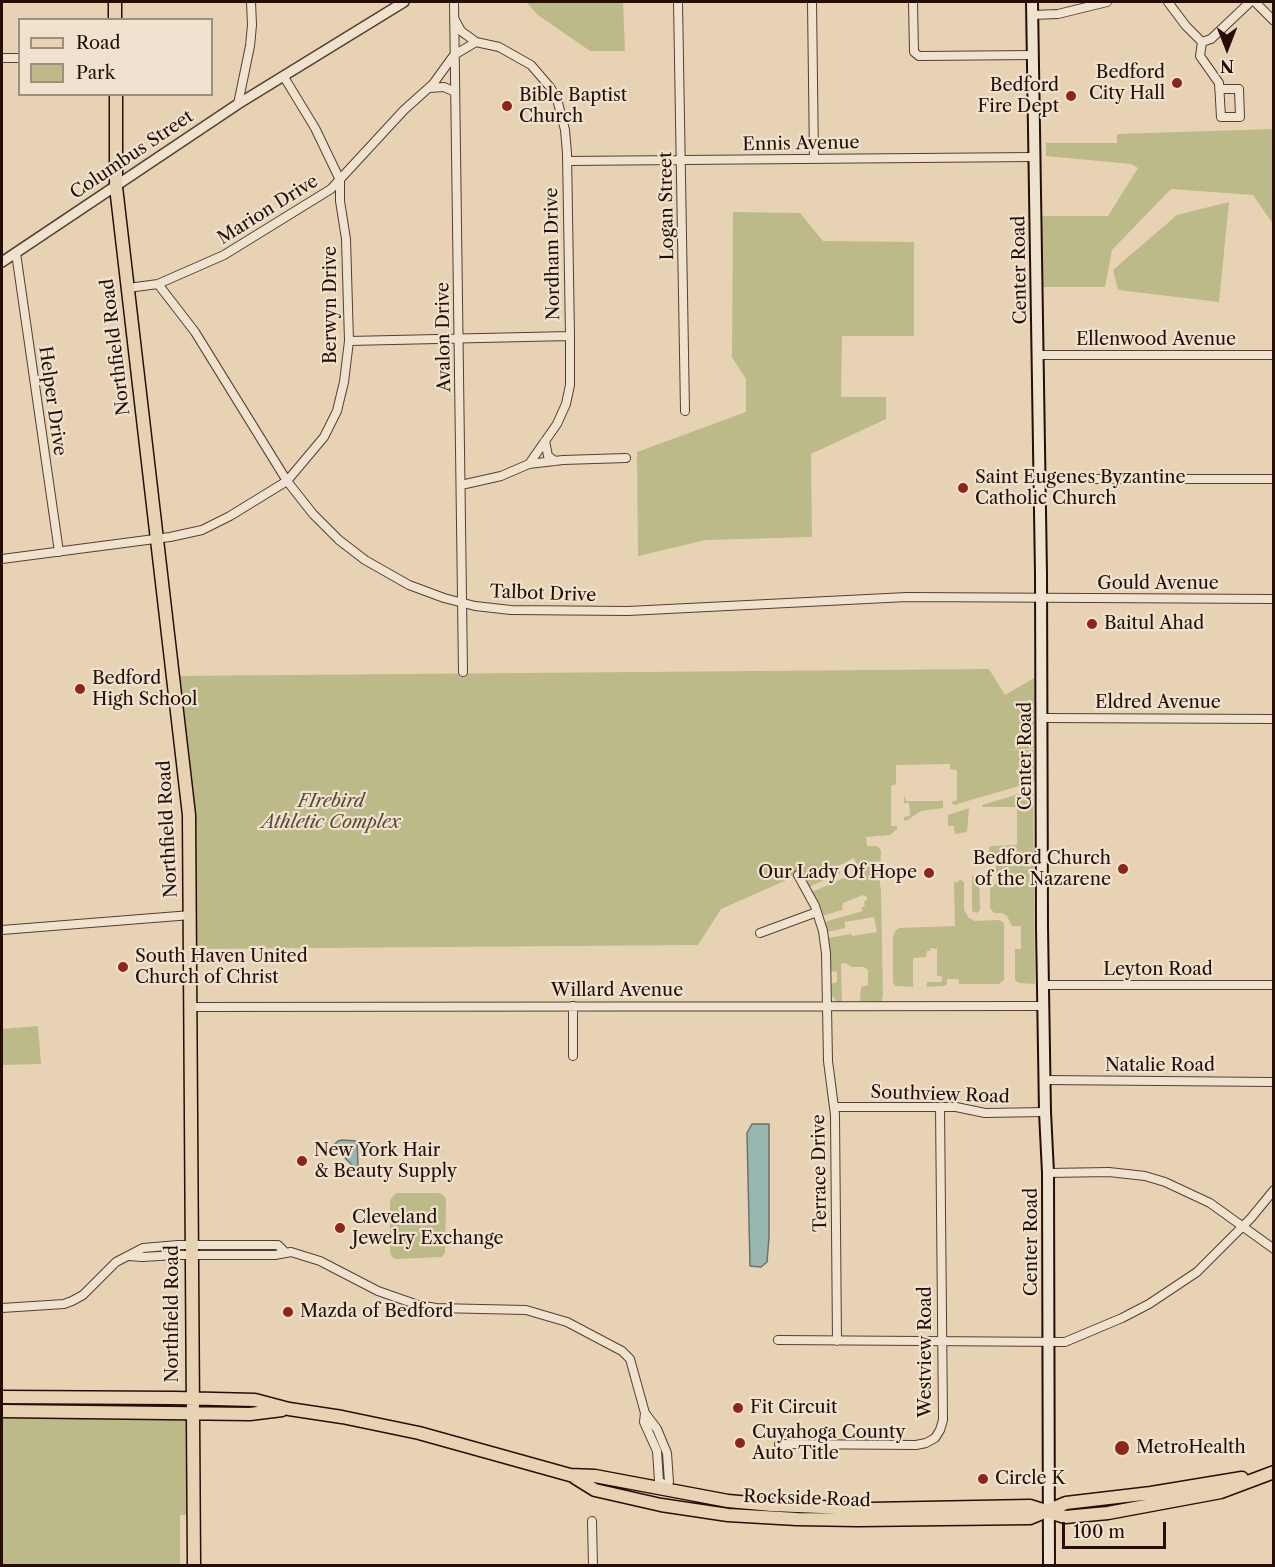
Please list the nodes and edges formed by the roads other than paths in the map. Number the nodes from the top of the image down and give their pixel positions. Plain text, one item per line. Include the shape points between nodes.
1 (115, 2) edge
2 (251, 2) edge
3 (404, 2) edge
4 (454, 2) edge
5 (678, 2) edge
6 (812, 2) edge
7 (914, 2) edge
8 (1032, 2) edge
9 (1107, 2) edge
10 (1168, 2) edge
11 (1250, 2) edge
12 (1256, 2) edge
13 (1032, 15) junction
14 (115, 18) edge
15 (454, 19) junction
16 (1274, 21) edge
17 (476, 42) junction
18 (1202, 42) junction
19 (454, 55) junction
20 (1033, 55) junction
21 (2, 58) edge
22 (18, 58) edge
23 (284, 77) junction
24 (429, 88) junction
25 (1220, 88) junction
26 (455, 92) junction
27 (116, 96) edge
28 (238, 104) junction
29 (1034, 157) junction
30 (814, 159) junction
31 (567, 160) junction
32 (681, 160) junction
33 (340, 180) junction
34 (116, 187) junction
35 (16, 253) junction
36 (2, 262) edge
37 (158, 284) junction
38 (128, 288) junction
39 (570, 336) junction
40 (460, 339) junction
41 (349, 340) junction
42 (1038, 355) junction
43 (1274, 355) edge
44 (685, 411) dead end
45 (545, 441) junction
46 (626, 458) dead end
47 (555, 461) junction
48 (529, 464) junction
49 (1040, 479) junction
50 (1274, 479) edge
51 (287, 481) junction
52 (461, 485) junction
53 (157, 539) junction
54 (59, 552) junction
55 (2, 559) edge
56 (1042, 599) junction
57 (1274, 599) edge
58 (463, 603) junction
59 (463, 672) dead end
60 (1043, 718) junction
61 (1274, 718) edge
62 (798, 875) dead end
63 (817, 912) junction
64 (191, 915) junction
65 (2, 930) edge
66 (760, 933) dead end
67 (1043, 985) junction
68 (1274, 985) edge
69 (573, 1006) junction
70 (828, 1006) junction
71 (1043, 1006) junction
72 (191, 1007) junction
73 (573, 1056) dead end
74 (1045, 1080) junction
75 (1274, 1082) edge
76 (834, 1107) junction
77 (940, 1107) junction
78 (1045, 1112) junction
79 (1048, 1173) junction
80 (1274, 1190) edge
81 (1243, 1226) junction
82 (1274, 1249) edge
83 (191, 1250) junction
84 (2, 1308) edge
85 (778, 1340) dead end
86 (837, 1341) junction
87 (942, 1341) junction
88 (1048, 1342) junction
89 (2, 1397) edge
90 (191, 1398) junction
91 (289, 1409) junction
92 (2, 1411) edge
93 (191, 1413) junction
94 (779, 1444) dead end
95 (1270, 1473) edge
96 (570, 1475) junction
97 (664, 1488) junction
98 (661, 1504) junction
99 (1048, 1510) junction
100 (592, 1521) dead end
101 (194, 1566) edge
102 (593, 1566) edge
103 (1049, 1566) edge

1 - 14 main road
2 - 28 street via 250,46
3 - 23 street, Columbus Street
4 - 15 street, Avalon Drive
5 - 32 street, Logan Street
6 - 30 street
7 - 20 street via 914,52 919,56
8 - 13 main road, Center Road
9 - 13 street via 1059,14
10 - 18 street
11 - 18 street via 1211,39
12 - 16 street
13 - 20 main road, Center Road
15 - 17 street, Nordham Drive via 461,31
15 - 19 street, Avalon Drive
17 - 19 street, Marion Drive
17 - 31 street, Nordham Drive via 515,55 550,87 563,117
18 - 25 street via 1200,56
19 - 24 street, Marion Drive
19 - 26 street, Avalon Drive
20 - 29 main road, Center Road
21 - 22 street
23 - 28 street, Columbus Street
23 - 33 street, Berwyn Drive
24 - 26 street via 444,87
24 - 33 street, Marion Drive
25 - 25 street via 1221,117 1240,117 1239,89
26 - 40 street, Avalon Drive
27 - 34 main road, Northfield Road
28 - 34 street, Columbus Street
29 - 30 street, Ennis Avenue
29 - 42 main road, Center Road
30 - 32 street, Ennis Avenue
31 - 32 street, Ennis Avenue
31 - 39 street, Nordham Drive
32 - 44 street, Logan Street
33 - 37 street, Marion Drive via 225,255
33 - 41 street, Berwyn Drive
34 - 35 street, Columbus Street
34 - 38 main road, Northfield Road
35 - 36 street, Columbus Street
35 - 54 street, Helper Drive
37 - 38 street, Marion Drive
37 - 51 street, Talbot Drive via 195,332
38 - 53 main road, Northfield Road
39 - 40 street
39 - 45 street, Nordham Drive via 566,404
40 - 41 street
40 - 52 street, Avalon Drive
41 - 51 street, Berwyn Drive via 337,411 324,437
42 - 43 street, Ellenwood Avenue
42 - 49 main road, Center Road
45 - 47 street via 548,456
45 - 48 street, Nordham Drive
46 - 47 street
47 - 48 street
48 - 52 street via 501,476
49 - 50 street
49 - 56 main road, Center Road
51 - 53 street, Berwyn Drive via 202,530
51 - 58 street, Talbot Drive via 313,514 365,561 426,592
52 - 58 street, Avalon Drive
53 - 54 street, Berwyn Drive
53 - 64 main road, Northfield Road via 189,809
54 - 55 street, Berwyn Drive
56 - 57 street, Gould Avenue
56 - 58 street, Talbot Drive via 907,597 628,610 511,610
56 - 60 main road, Center Road
58 - 59 street, Avalon Drive
60 - 61 street, Eldred Avenue
60 - 67 main road, Center Road
62 - 63 street, Terrace Drive
63 - 66 street
63 - 70 street, Terrace Drive via 826,953
64 - 65 street
64 - 72 main road, Northfield Road
67 - 68 street, Leyton Road
67 - 71 main road, Center Road
69 - 70 street, Willard Avenue
69 - 72 street, Willard Avenue
69 - 73 street
70 - 71 street, Willard Avenue
70 - 76 street, Terrace Drive via 828,1061
71 - 74 main road, Center Road
72 - 83 main road, Northfield Road
74 - 75 street, Natalie Road
74 - 78 main road, Center Road
76 - 77 street, Southview Road
76 - 86 street, Terrace Drive
77 - 78 street, Southview Road via 985,1113
77 - 87 street, Westview Road
78 - 79 main road, Center Road
79 - 81 street via 1145,1176 1210,1203
79 - 88 main road, Center Road
80 - 81 street
81 - 82 street
81 - 88 street via 1197,1272 1149,1304 1077,1338
83 - 84 street via 129,1256 116,1262 83,1295 64,1304
83 - 90 main road, Northfield Road
83 - 97 street via 298,1253 320,1260 378,1291 418,1305 526,1310 567,1322 630,1359 644,1422 657,1451 659,1481
85 - 86 street
86 - 87 street
87 - 88 street
87 - 94 street, Westview Road via 943,1420 935,1438 915,1445
88 - 99 main road, Center Road
89 - 90 main road, Rockside Road
90 - 91 main road, Rockside Road via 255,1400
90 - 93 main road, Northfield Road
91 - 93 main road, Rockside Road via 250,1414
91 - 96 main road, Rockside Road via 419,1433
92 - 93 main road, Rockside Road
93 - 101 main road, Northfield Road
95 - 99 main road, Rockside Road via 1221,1492 1108,1513 1065,1517
96 - 97 main road, Rockside Road
96 - 98 main road, Rockside Road via 596,1490
97 - 98 street
97 - 99 main road, Rockside Road via 772,1505 870,1509 1030,1506
98 - 99 main road, Rockside Road via 728,1515 797,1519 1030,1518
99 - 103 main road, Center Road
100 - 102 street

